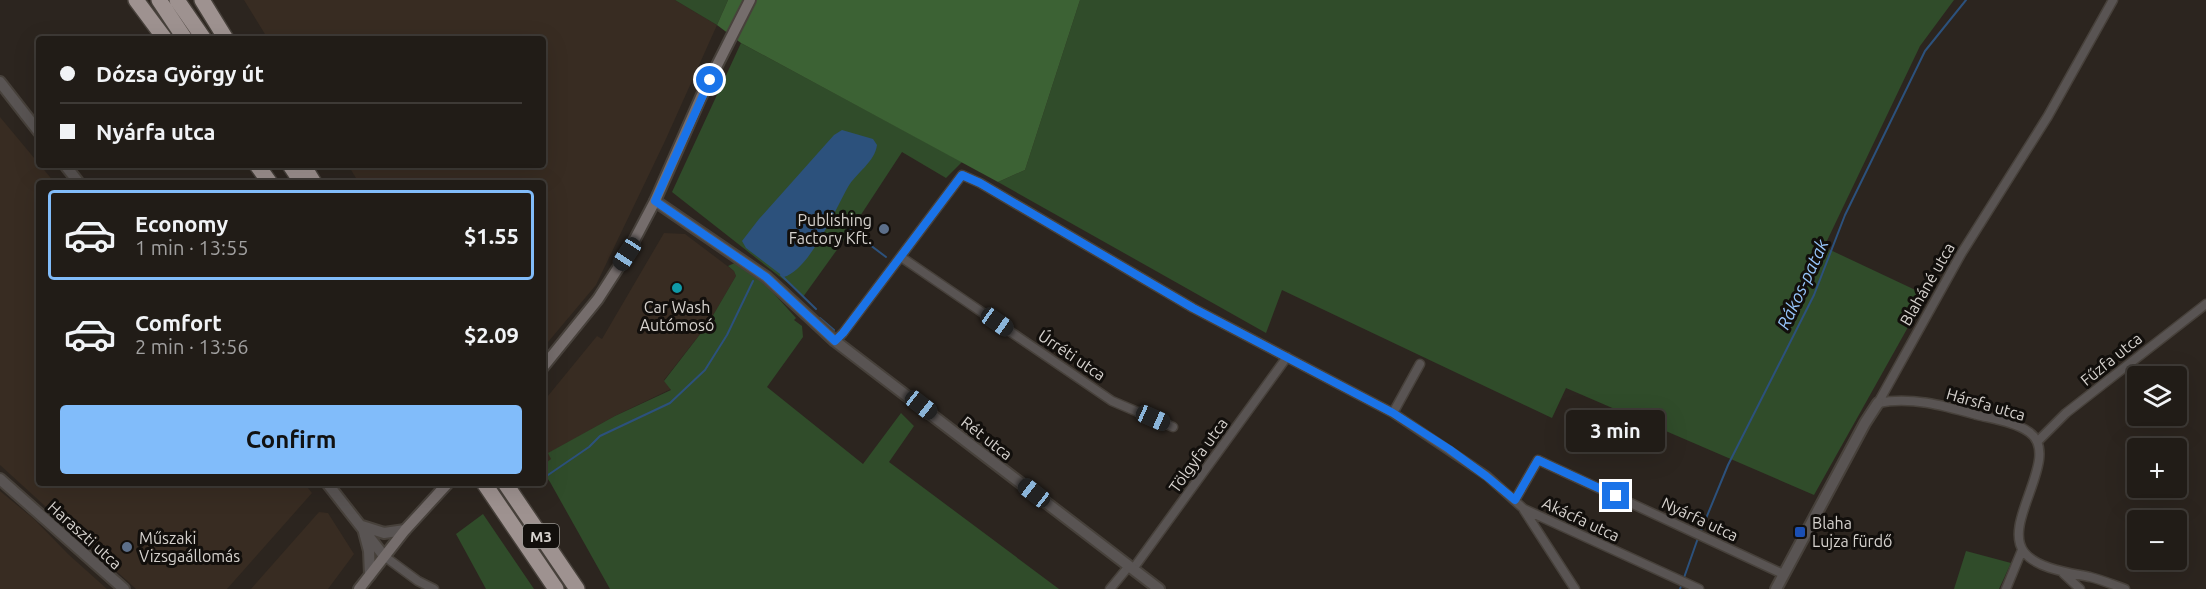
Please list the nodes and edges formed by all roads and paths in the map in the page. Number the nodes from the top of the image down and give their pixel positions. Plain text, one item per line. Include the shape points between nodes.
1 (136, 0) edge
2 (159, 0) edge
3 (177, 0) edge
4 (202, 0) edge
5 (750, 0) edge
6 (2112, 0) edge
7 (163, 36) edge
8 (183, 36) edge
9 (202, 36) edge
10 (224, 36) edge
11 (0, 82) edge
12 (36, 128) edge
13 (67, 168) edge
14 (77, 180) edge
15 (655, 201) junction
16 (901, 257) junction
17 (2206, 304) edge
18 (835, 341) junction
19 (1287, 357) junction
20 (546, 363) edge
21 (1420, 363) dead end
22 (1878, 403) junction
23 (1393, 413) junction
24 (1173, 427) dead end
25 (2038, 441) junction
26 (0, 479) edge
27 (329, 486) edge
28 (445, 486) edge
29 (486, 486) edge
30 (507, 486) edge
31 (1515, 500) junction
32 (1524, 509) junction
33 (362, 526) junction
34 (405, 530) junction
35 (2022, 550) junction
36 (384, 556) junction
37 (1131, 568) junction
38 (2063, 573) junction
39 (1784, 574) junction
40 (370, 575) junction
41 (124, 589) edge
42 (359, 589) edge
43 (434, 589) edge
44 (556, 589) edge
45 (577, 589) edge
46 (1110, 589) edge
47 (1159, 589) edge
48 (1575, 589) edge
49 (1699, 589) edge
50 (1776, 589) edge
51 (2006, 589) edge
52 (2080, 589) edge
53 (2125, 589) edge

1 - 7 highway
2 - 8 highway
3 - 9 highway
4 - 10 highway
5 - 15 main road
6 - 22 street, Blaháné utca
11 - 12 street
13 - 14 street
15 - 18 street, Rét utca via 766,277
15 - 20 main road via 598,299
16 - 18 street
16 - 19 street, Akácfa utca via 962,175 1193,308
16 - 24 street, Úrréti utca via 1112,401
17 - 25 street, Fűzfa utca via 2067,413
18 - 37 street, Rét utca
19 - 23 street, Akácfa utca
19 - 37 street, Tölgyfa utca
21 - 23 street
22 - 25 street, Hársfa utca via 1902,400 1959,410 2025,429
22 - 39 street, Blaháné utca
23 - 31 street, Akácfa utca via 1449,449
25 - 35 street, Hársfa utca via 2039,457 2019,528
26 - 41 street, Haraszti utca
27 - 33 street
28 - 34 main road
29 - 44 highway, M3
30 - 45 highway, M3
31 - 32 street, Akácfa utca
31 - 39 street, Nyárfa utca via 1538,460
32 - 48 street
32 - 49 street, Akácfa utca
33 - 34 street via 384,533
33 - 36 street
33 - 40 street
34 - 36 main road
35 - 38 street
35 - 51 street
36 - 40 main road
36 - 43 street
37 - 46 street, Tölgyfa utca
37 - 47 street, Rét utca
38 - 52 street
38 - 53 street
39 - 50 street, Blaháné utca
40 - 42 main road

